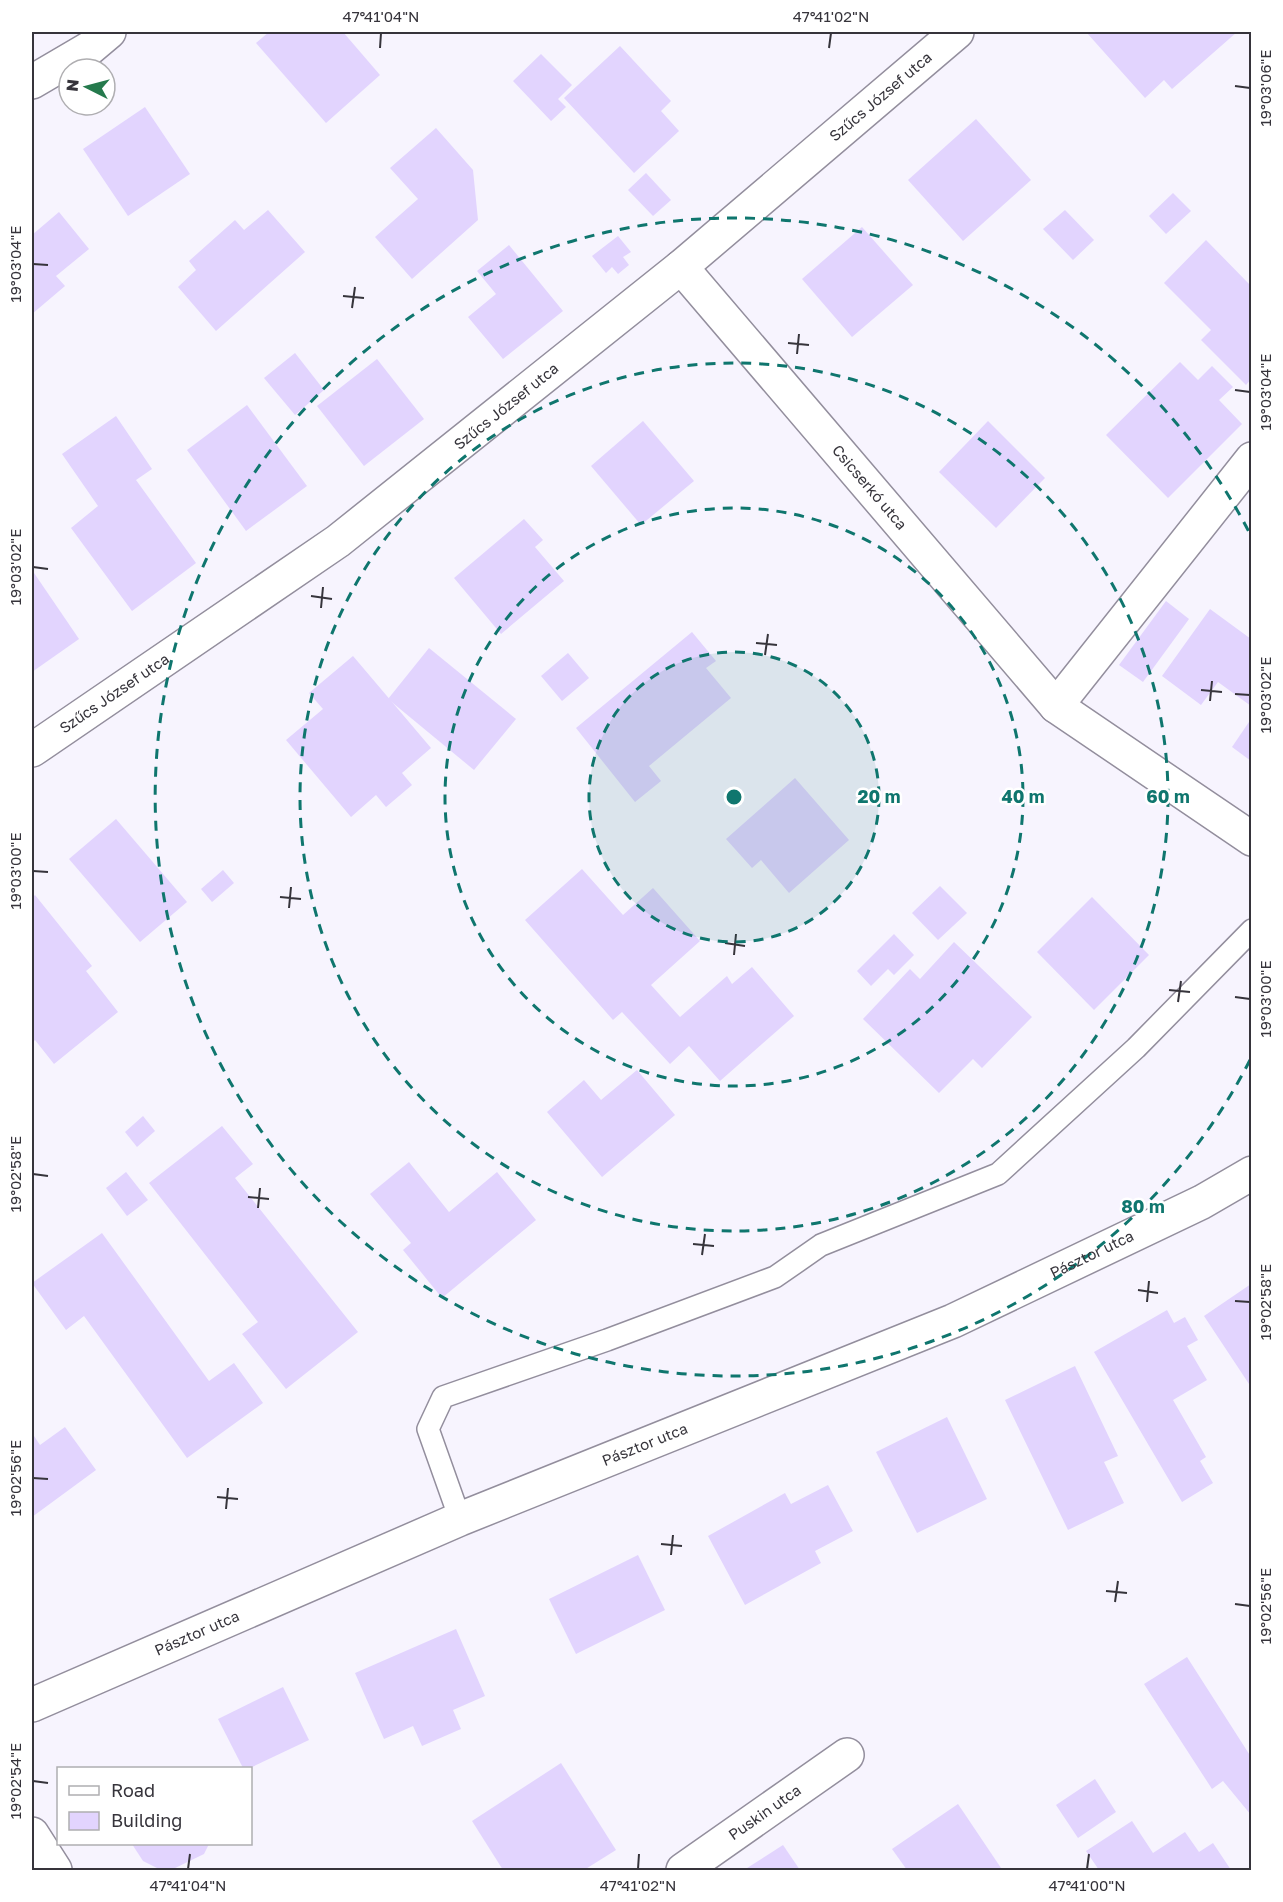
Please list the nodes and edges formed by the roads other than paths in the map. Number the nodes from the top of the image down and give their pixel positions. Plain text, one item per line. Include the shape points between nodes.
1 (109, 32) edge
2 (957, 32) edge
3 (32, 82) edge
4 (681, 267) junction
5 (1251, 459) edge
6 (1056, 706) junction
7 (32, 750) edge
8 (1251, 839) edge
9 (1251, 930) edge
10 (1251, 1173) edge
11 (460, 1519) junction
12 (32, 1705) edge
13 (847, 1755) dead end
14 (32, 1834) edge
15 (55, 1870) edge
16 (683, 1870) edge

1 - 3 street via 90,48
2 - 4 street, Szűcs József utca
4 - 6 street, Csicserkó utca
4 - 7 street, Szűcs József utca via 338,541
5 - 6 street
6 - 8 street, Csicserkó utca
9 - 11 lane via 1136,1048 998,1174 821,1245 775,1276 443,1397 428,1429
10 - 11 street, Pásztor utca via 1202,1202 953,1321
11 - 12 street, Pásztor utca
13 - 16 street, Puskin utca
14 - 15 street

